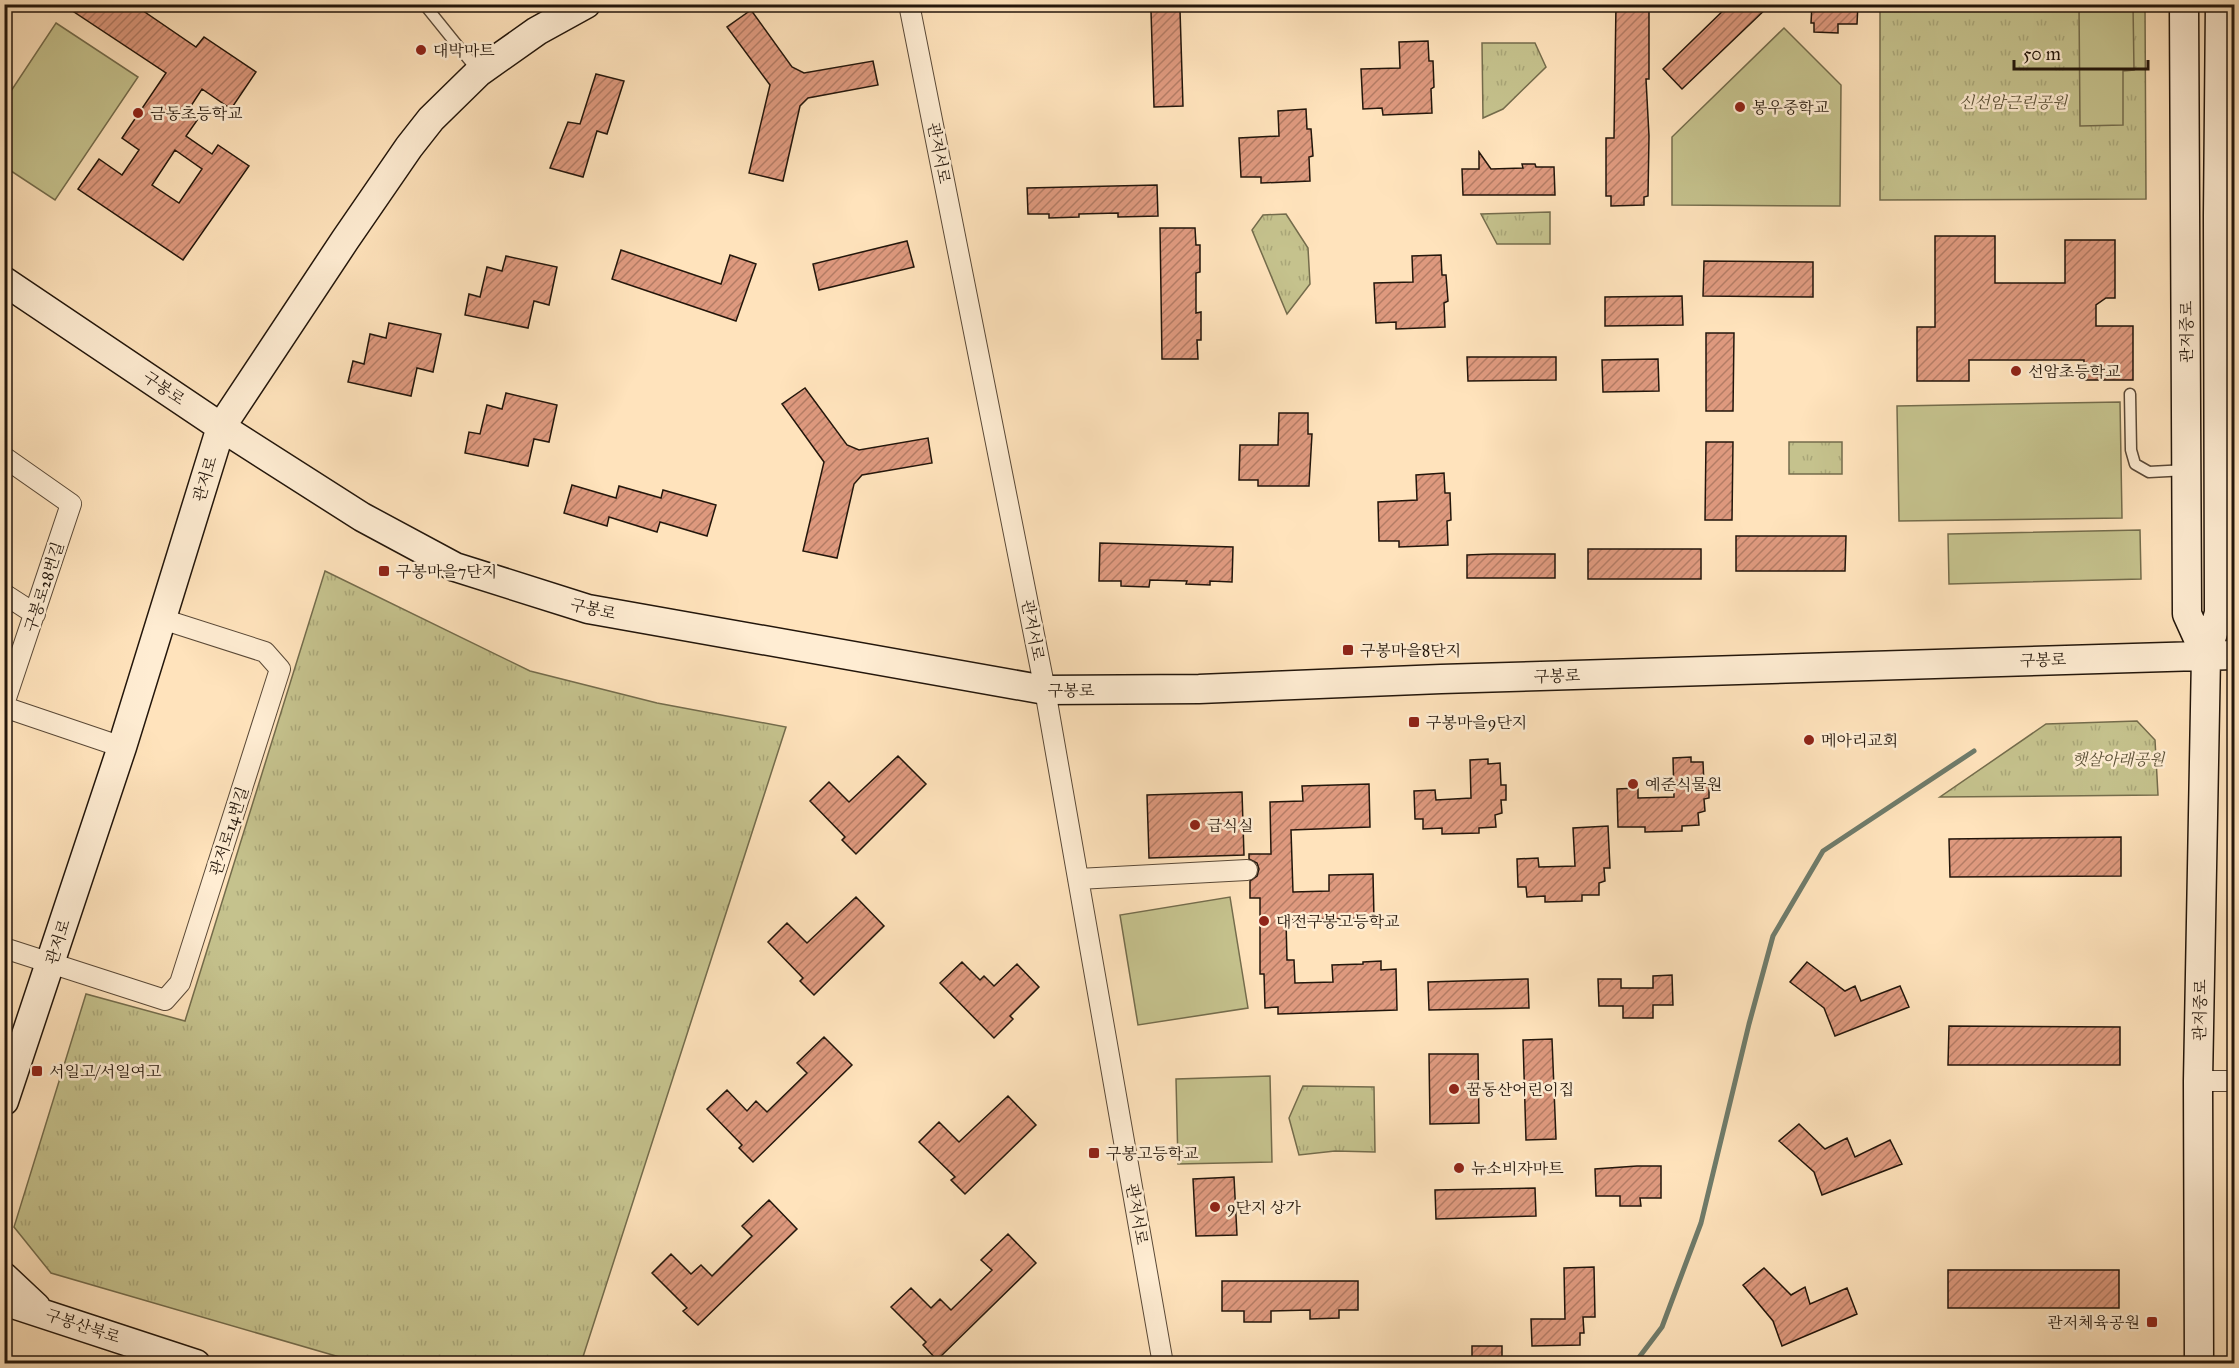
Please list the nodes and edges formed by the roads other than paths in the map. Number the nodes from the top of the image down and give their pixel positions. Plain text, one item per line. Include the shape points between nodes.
1 (424, 4) edge
2 (586, 4) edge
3 (909, 4) edge
4 (2184, 4) edge
5 (2220, 4) edge
6 (478, 72) junction
7 (2226, 215) edge
8 (4, 281) edge
9 (2130, 394) dead end
10 (221, 427) junction
11 (4, 457) edge
12 (2187, 470) junction
13 (4, 594) edge
14 (35, 614) junction
15 (162, 619) junction
16 (2235, 655) edge
17 (2206, 656) junction
18 (1045, 690) junction
19 (4, 705) edge
20 (122, 747) junction
21 (1247, 870) dead end
22 (1078, 879) junction
23 (4, 948) edge
24 (51, 964) junction
25 (9, 1069) edge
26 (2198, 1081) junction
27 (2235, 1081) edge
28 (4, 1101) edge
29 (4, 1277) edge
30 (4, 1301) edge
31 (42, 1313) junction
32 (196, 1364) edge
33 (1163, 1364) edge
34 (2199, 1364) edge

1 - 6 lane
2 - 6 street, 관저로 via 537,31
3 - 18 street, 관저서로
4 - 12 street, 관저중로
5 - 7 street, 관저중로
6 - 10 street, 관저로 via 409,147
7 - 17 street, 관저중로 via 2218,613
8 - 10 street, 구봉로
9 - 12 lane via 2135,464 2149,472
10 - 15 street, 관저로
10 - 18 street, 구봉로 via 362,517 455,567 588,609
11 - 14 street, 구봉로28번길 via 71,504
12 - 17 street, 관저중로 via 2187,614
13 - 14 street
14 - 19 street, 구봉로28번길
15 - 20 street, 관저로
15 - 24 street, 관저로14번길 via 265,652 280,669 180,983 165,999
16 - 17 street, 구봉로
17 - 18 street, 구봉로 via 1199,689
17 - 26 street, 관저중로
18 - 22 street, 관저서로
19 - 20 street, 구봉로28번길
20 - 24 street, 관저로
21 - 22 street
22 - 33 street, 관저서로
23 - 24 street
24 - 25 street, 관저로
25 - 28 street, 관저로
26 - 27 street
26 - 34 street, 관저중로
29 - 31 street
30 - 31 street, 구봉산북로
31 - 32 street, 구봉산북로

